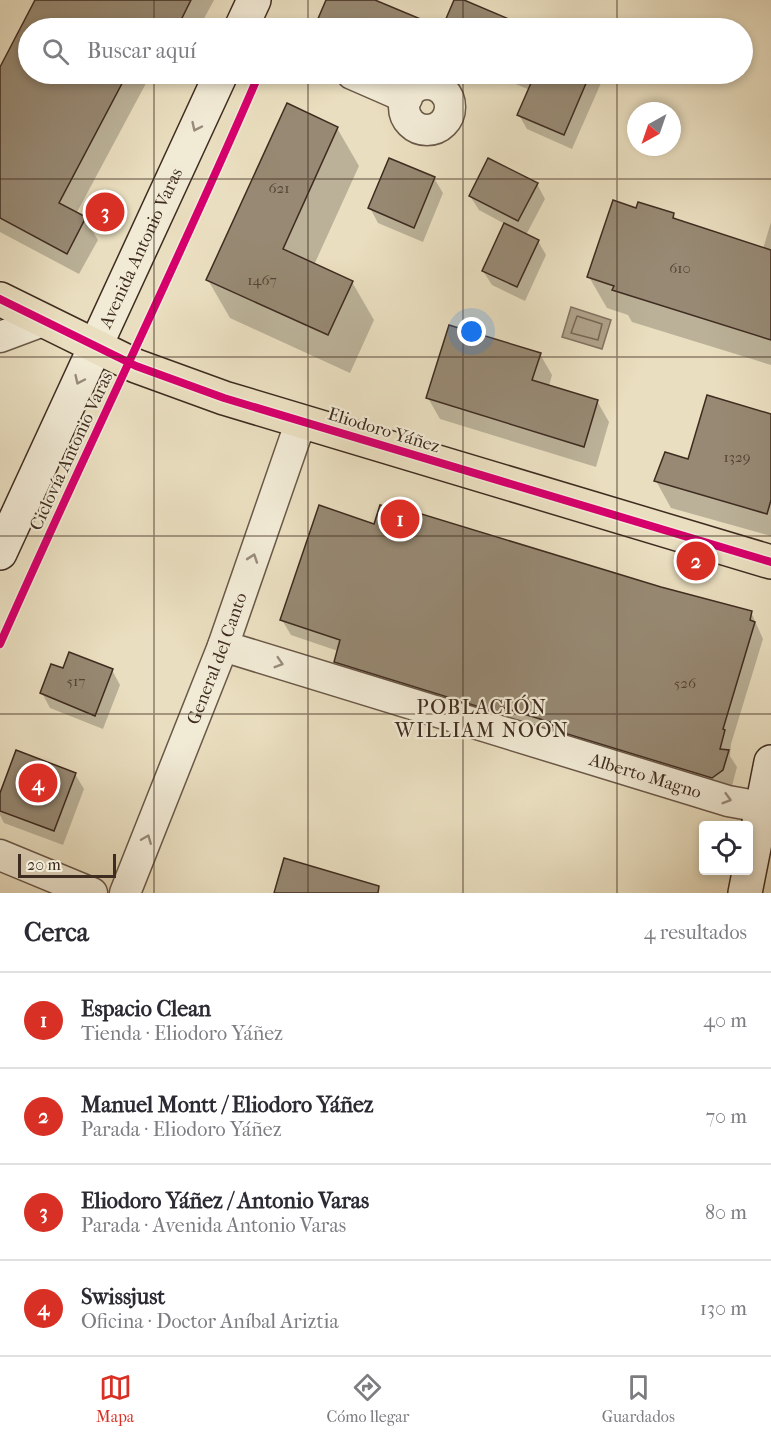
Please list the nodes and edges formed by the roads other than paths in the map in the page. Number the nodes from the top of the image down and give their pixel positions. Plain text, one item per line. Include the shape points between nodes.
1 (216, 84) edge
2 (374, 84) edge
3 (406, 98) dead end
4 (0, 299) edge
5 (43, 321) junction
6 (0, 337) edge
7 (94, 347) junction
8 (302, 421) junction
9 (0, 553) edge
10 (771, 562) edge
11 (223, 646) junction
12 (771, 762) edge
13 (761, 807) junction
14 (0, 855) edge
15 (92, 893) edge
16 (125, 893) edge
17 (745, 893) edge

1 -> 7 main road, Avenida Antonio Varas
2 - 3 street
4 - 5 main road, Eliodoro Yáñez
5 - 6 street
5 - 7 main road, Eliodoro Yáñez
7 - 8 main road, Eliodoro Yáñez via 213,394
7 -> 9 main road, Avenida Antonio Varas
8 - 10 main road, Eliodoro Yáñez
11 -> 8 street, General del Canto
11 -> 13 street, Alberto Magno via 728,801
16 -> 11 street, General del Canto
12 - 13 main road
13 - 17 main road
14 - 15 street

